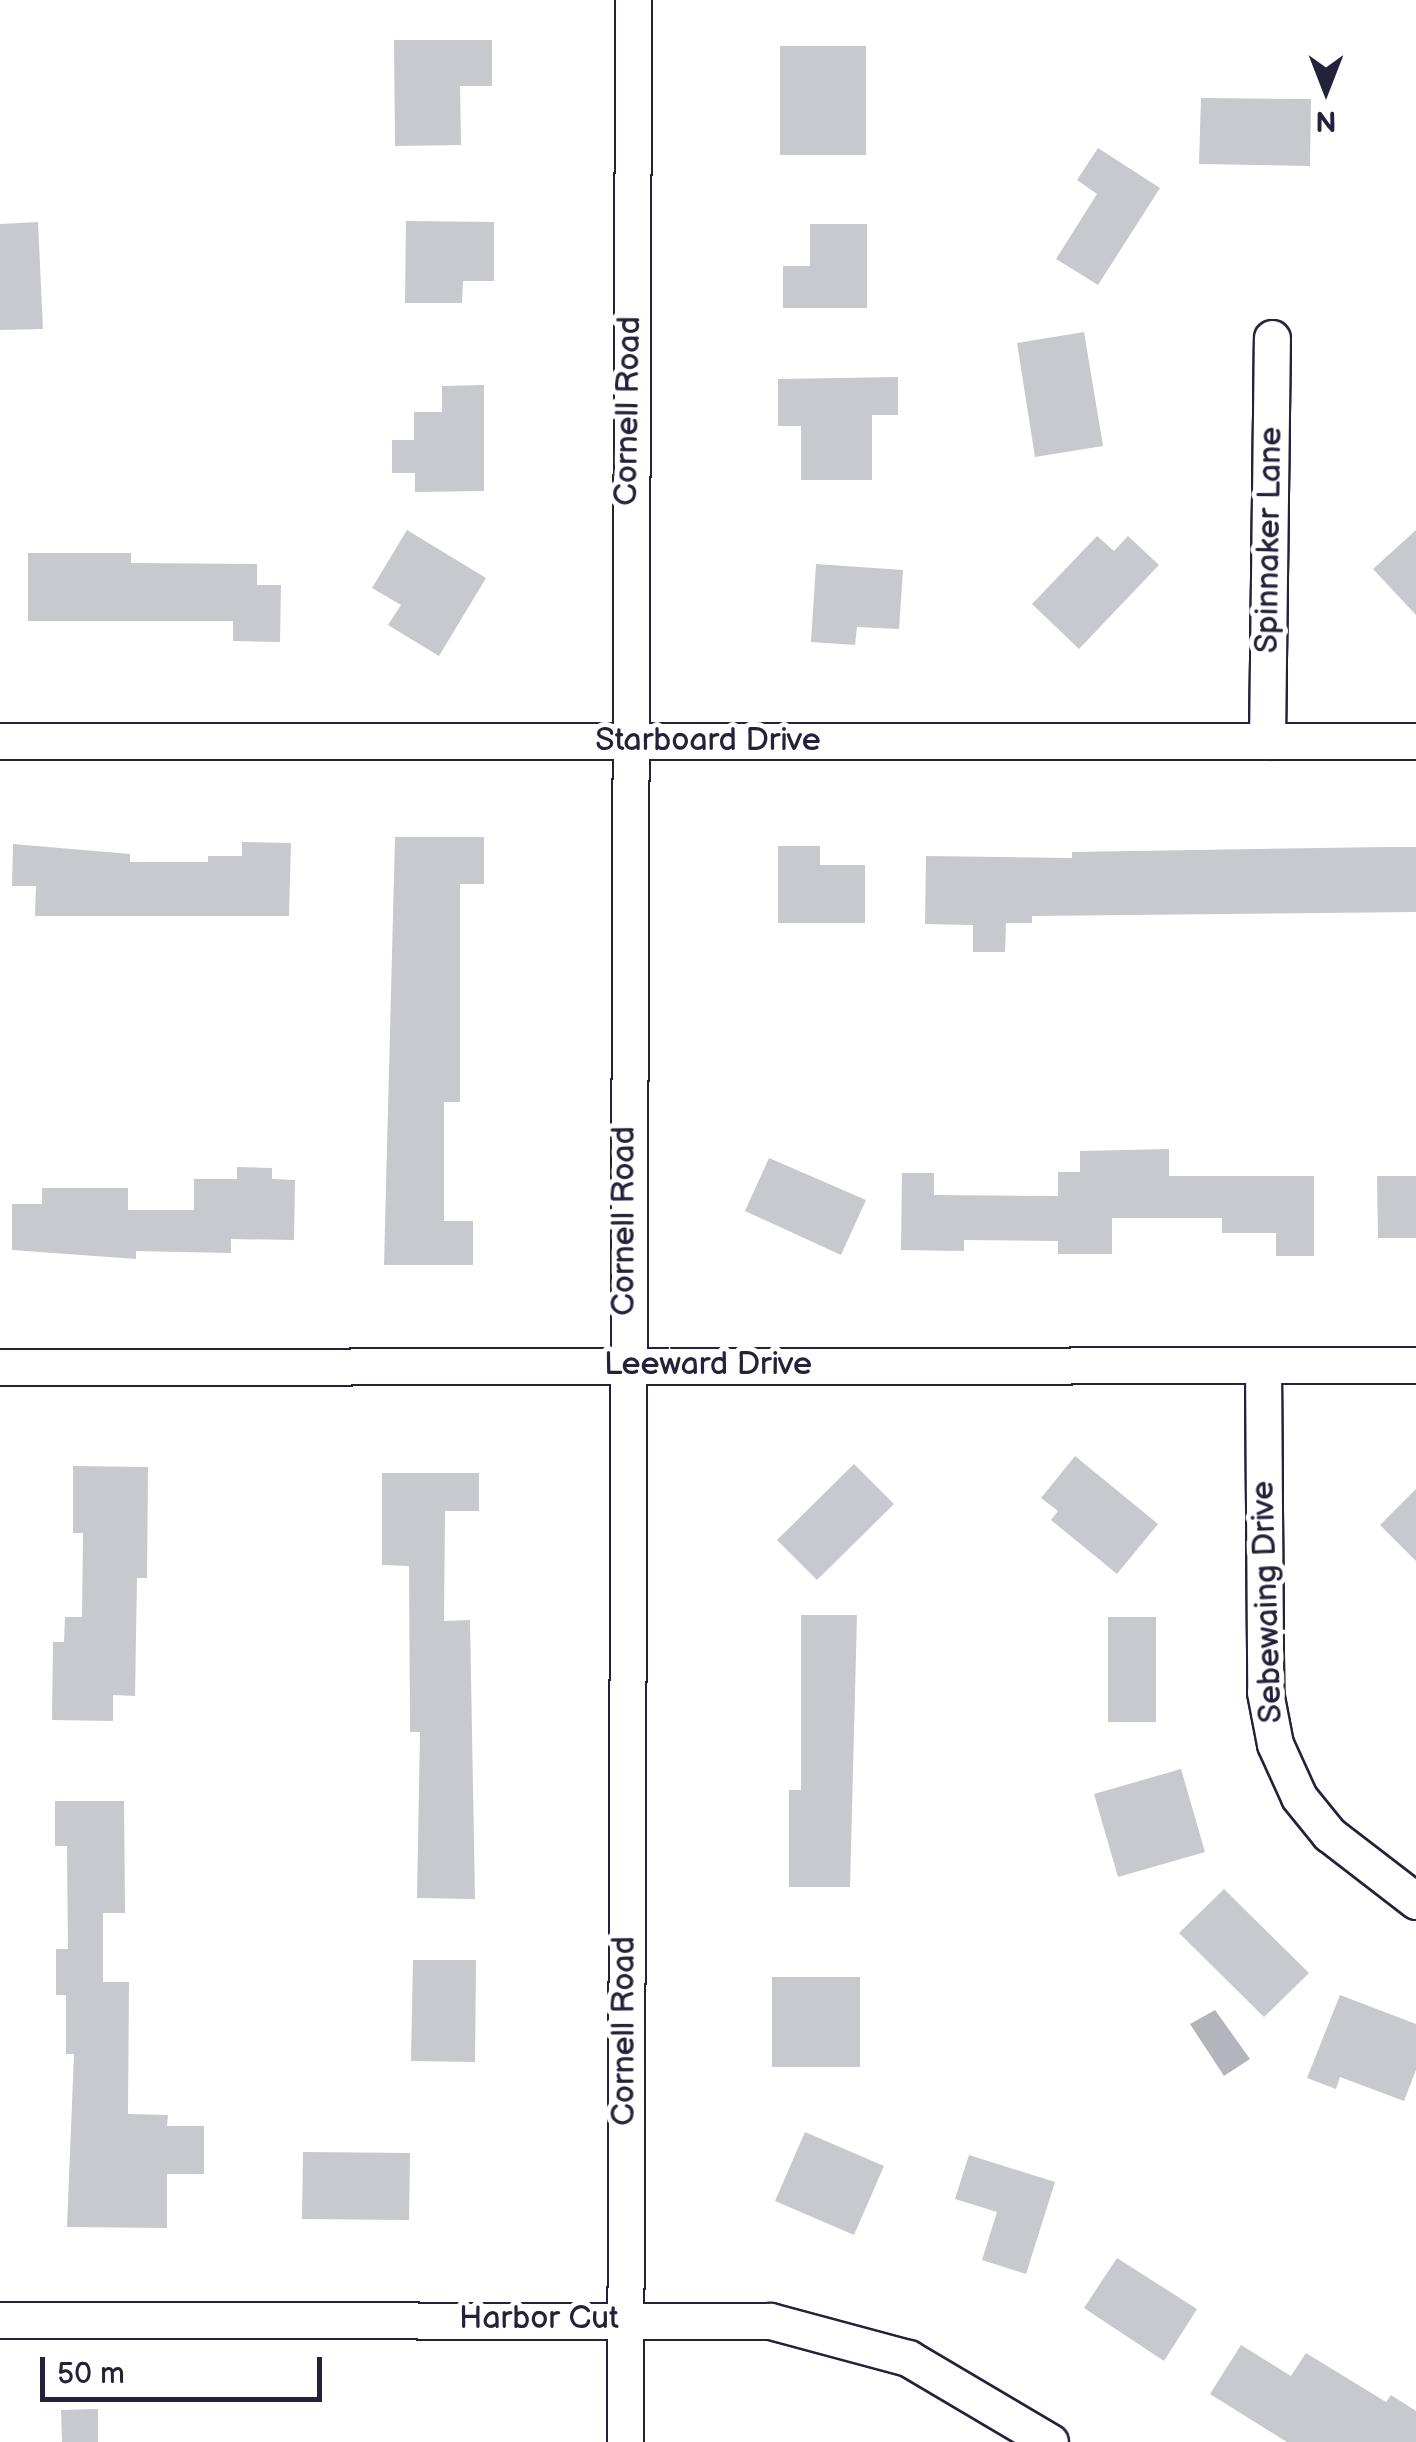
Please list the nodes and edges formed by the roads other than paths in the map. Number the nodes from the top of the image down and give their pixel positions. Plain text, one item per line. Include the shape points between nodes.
1 (633, 0) edge
2 (1272, 338) dead end
3 (626, 741) junction
4 (1416, 741) edge
5 (0, 742) edge
6 (1267, 742) junction
7 (625, 1364) junction
8 (1263, 1364) junction
9 (1416, 1365) edge
10 (0, 1367) edge
11 (1416, 1901) edge
12 (625, 2318) junction
13 (0, 2320) edge
14 (625, 2442) edge
15 (1050, 2442) edge

1 - 3 street, Cornell Road
2 - 6 street, Spinnaker Lane
3 - 5 street, Starboard Drive
3 - 6 street, Starboard Drive
3 - 7 street, Cornell Road
4 - 6 street, Starboard Drive
7 - 8 street, Leeward Drive
7 - 10 street, Leeward Drive
7 - 12 street, Cornell Road
8 - 9 street, Leeward Drive
8 - 11 street, Sebewaing Drive via 1266,1692 1275,1744 1321,1825
12 - 13 street, Harbor Cut
12 - 14 street, Cornell Road
12 - 15 street, Harbor Cut via 770,2321 846,2337 936,2370

